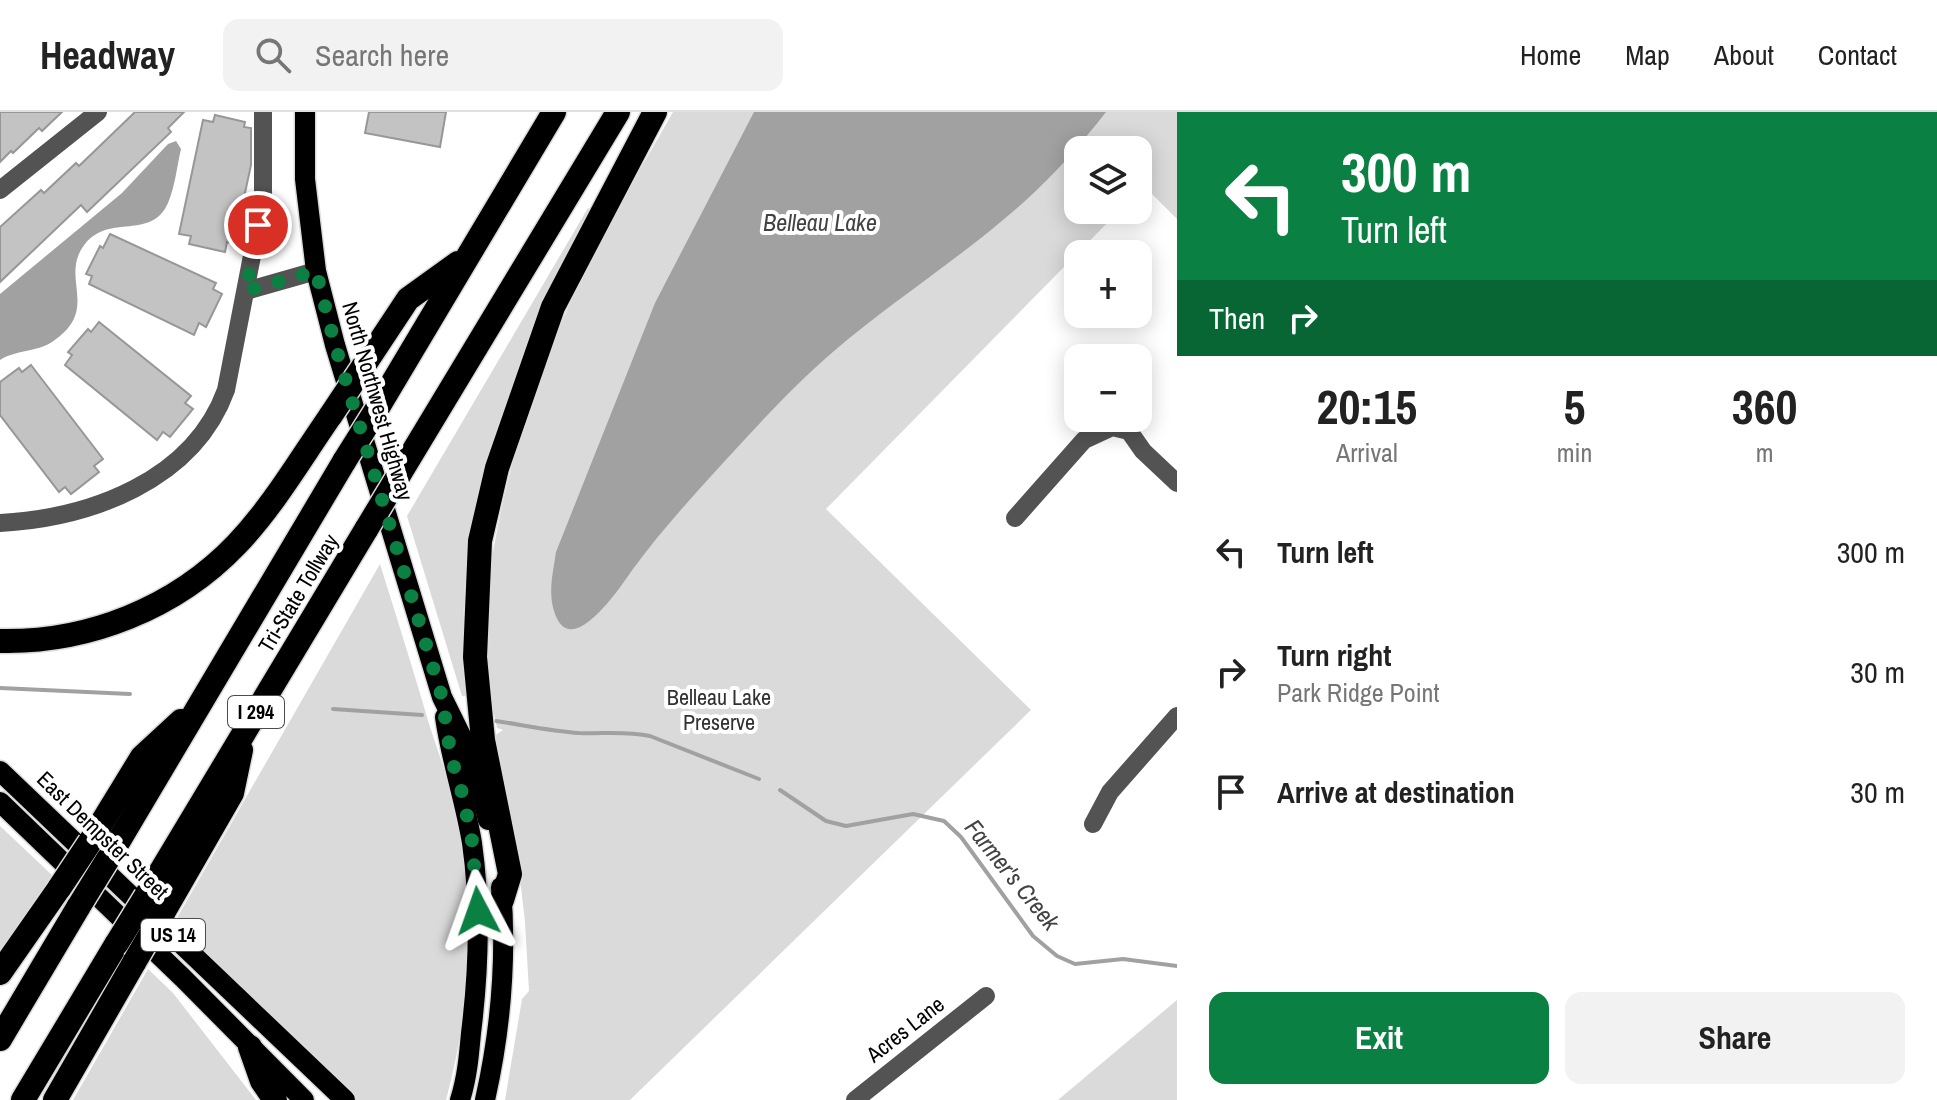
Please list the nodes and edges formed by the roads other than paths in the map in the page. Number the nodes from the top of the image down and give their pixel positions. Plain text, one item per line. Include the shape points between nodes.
1 (98, 112) edge
2 (263, 112) edge
3 (305, 112) edge
4 (554, 112) edge
5 (618, 112) edge
6 (655, 112) edge
7 (0, 190) edge
8 (467, 257) junction
9 (316, 271) junction
10 (246, 291) junction
11 (1177, 483) edge
12 (1015, 518) dead end
13 (0, 523) edge
14 (0, 641) edge
15 (442, 697) junction
16 (203, 701) junction
17 (1177, 716) edge
18 (245, 732) junction
19 (0, 771) edge
20 (0, 802) edge
21 (1093, 824) dead end
22 (502, 900) junction
23 (0, 973) edge
24 (986, 996) dead end
25 (501, 1014) junction
26 (0, 1039) edge
27 (250, 1047) junction
28 (461, 1094) edge
29 (23, 1100) edge
30 (55, 1100) edge
31 (275, 1100) edge
32 (304, 1100) edge
33 (345, 1100) edge
34 (485, 1100) edge
35 (495, 1100) edge
36 (855, 1100) edge

1 - 7 street
2 - 10 street via 263,199
3 - 9 main road, North Northwest Highway via 305,179
4 - 8 highway, Tri-State Tollway / I 294
5 - 18 highway, Tri-State Tollway / I 294, bridge
6 - 22 highway via 553,307 497,468 480,541 475,657 483,740 510,874
8 - 14 highway, bridge via 408,299 265,512 206,572 172,596 114,623 73,636
8 - 16 highway, Tri-State Tollway / I 294, bridge
9 - 10 street
9 - 15 main road, North Northwest Highway
10 - 13 street via 219,408 205,433 174,463 99,504
11 - 12 street via 1129,431 1112,427 1084,440
15 - 22 main road, North Northwest Highway via 473,760
15 - 28 main road, North Northwest Highway via 478,890 478,956
16 - 23 highway, bridge via 142,757
16 - 26 highway, Tri-State Tollway / I 294, bridge
17 - 21 street via 1110,792
18 - 29 highway, Tri-State Tollway / I 294, bridge
18 - 30 highway, bridge via 232,793
19 - 33 main road, East Dempster Street / US 14
20 - 27 main road, US 14
22 - 25 main road, North Northwest Highway
24 - 36 street, Acres Lane
25 - 34 main road, North Northwest Highway
25 - 35 main road
27 - 31 highway
27 - 32 main road, US 14

